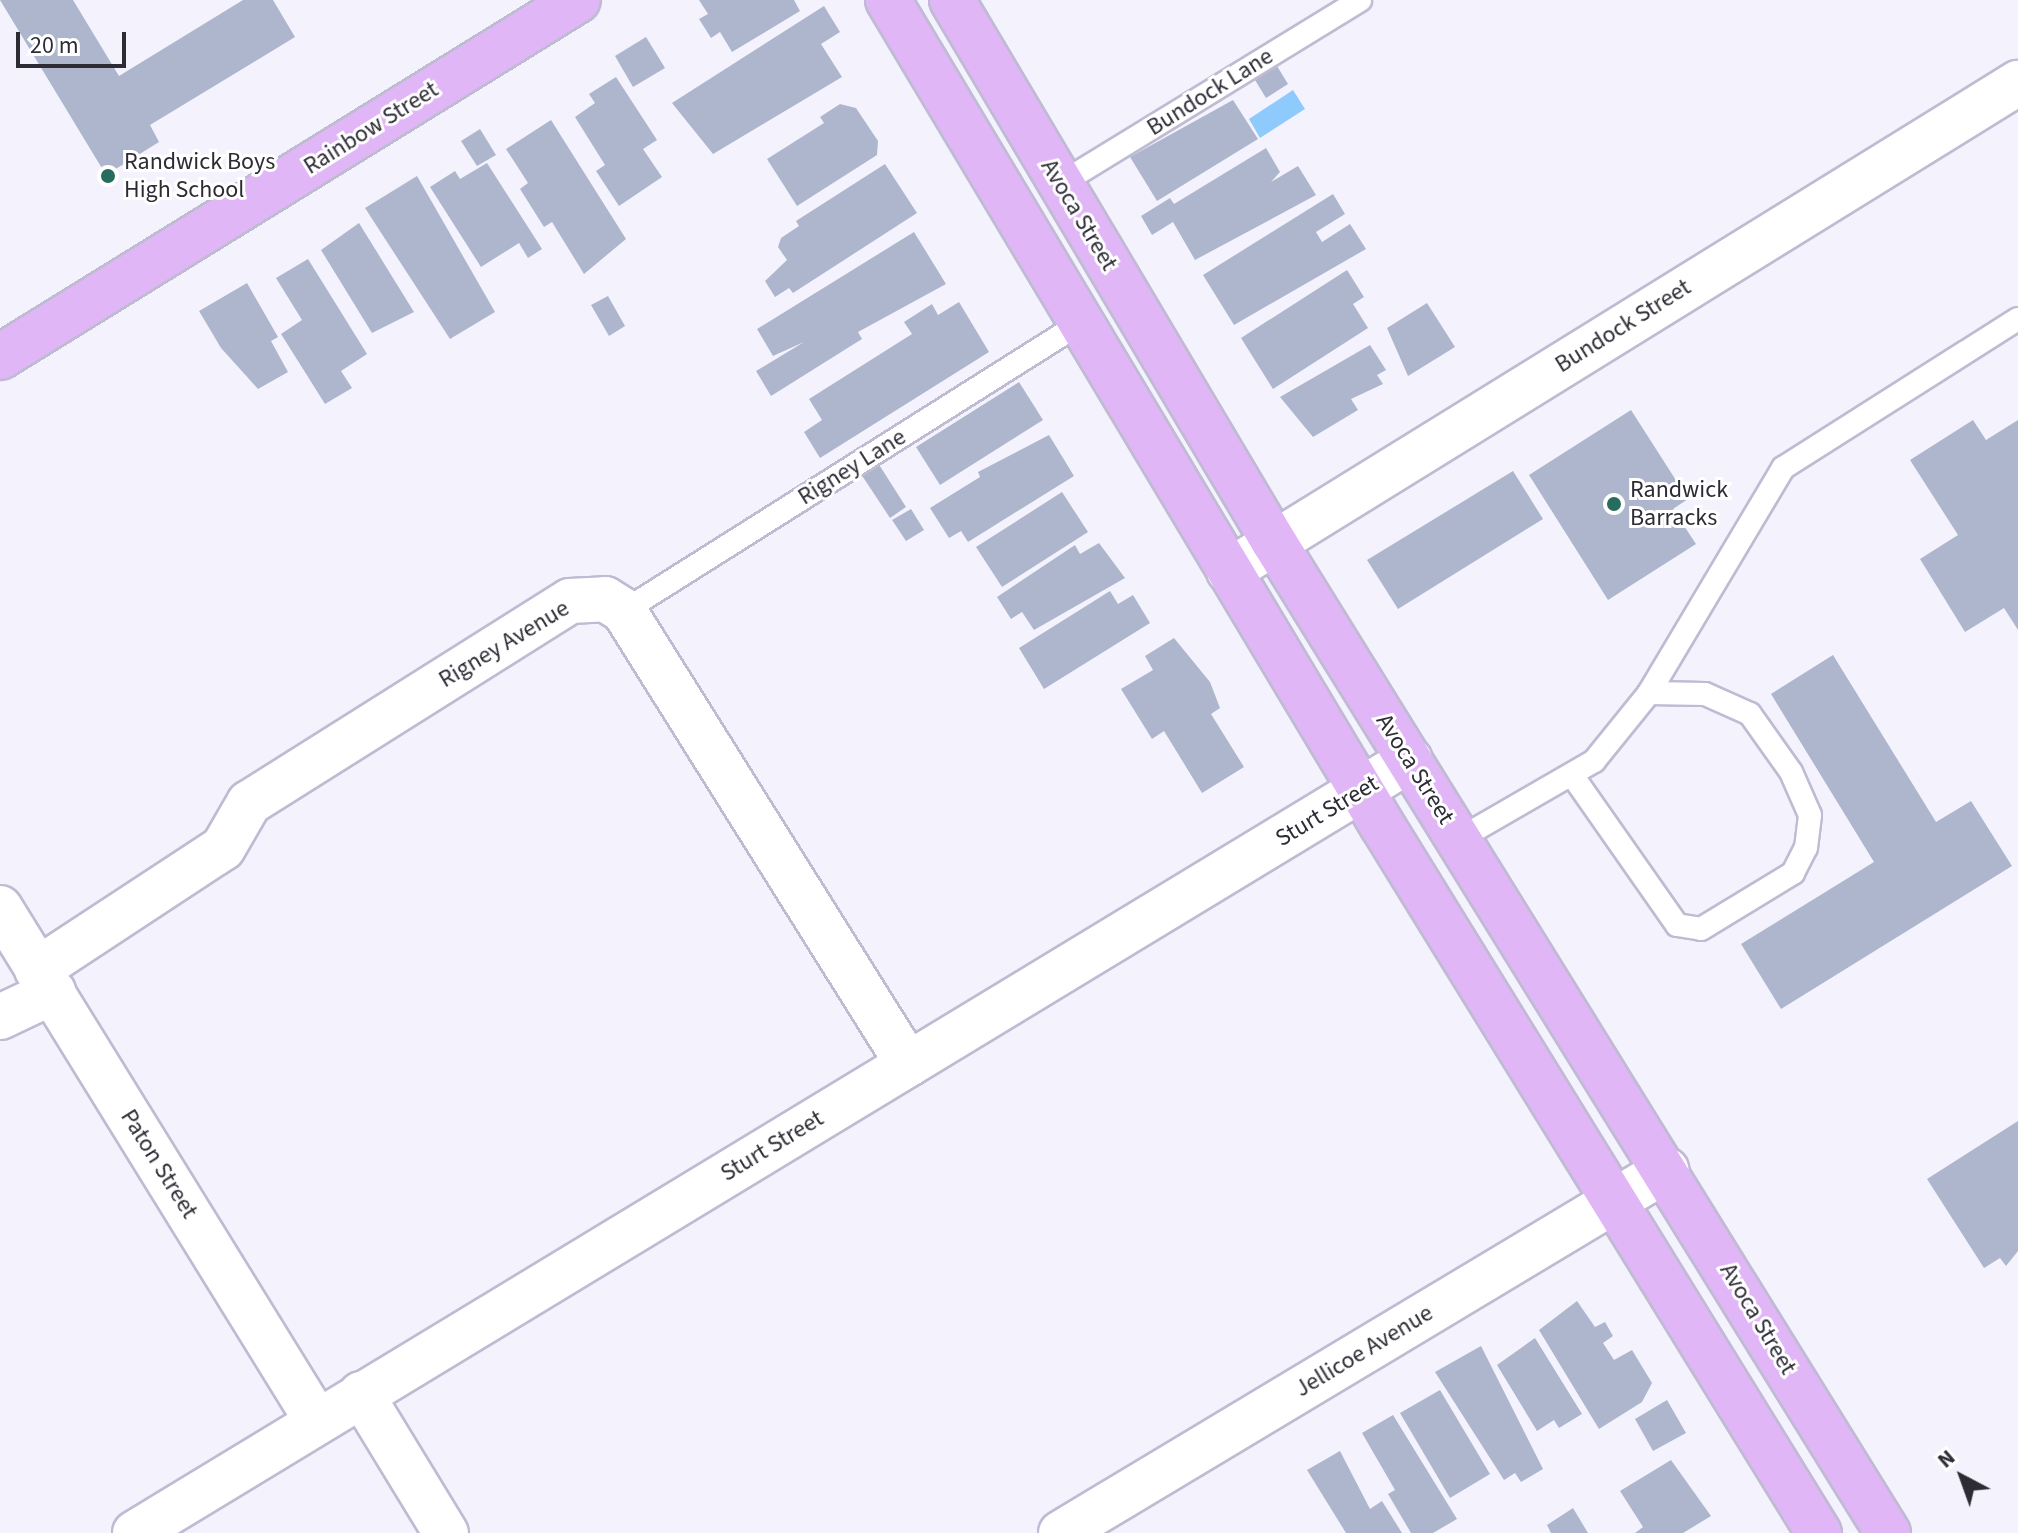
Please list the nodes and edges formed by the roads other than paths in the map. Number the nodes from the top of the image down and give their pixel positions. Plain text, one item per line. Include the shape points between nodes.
1 (578, 0) edge
2 (888, 0) edge
3 (952, 0) edge
4 (1360, 0) edge
5 (2018, 83) edge
6 (1060, 184) junction
7 (2018, 319) edge
8 (1079, 324) junction
9 (0, 357) edge
10 (1274, 542) junction
11 (1229, 571) junction
12 (624, 611) junction
13 (1649, 693) junction
14 (1410, 760) junction
15 (1572, 775) junction
16 (1361, 790) junction
17 (1459, 839) junction
18 (0, 908) edge
19 (45, 981) junction
20 (0, 1017) edge
21 (908, 1064) junction
22 (1666, 1170) junction
23 (1612, 1201) junction
24 (361, 1394) junction
25 (317, 1421) junction
26 (135, 1533) edge
27 (446, 1533) edge
28 (1061, 1533) edge
29 (1819, 1533) edge
30 (1888, 1533) edge

1 - 9 main road, Rainbow Street
2 - 8 main road
3 - 6 main road, Avoca Street
4 - 6 lane, Bundock Lane
5 - 10 street, Bundock Street
6 - 10 main road, Avoca Street
7 - 13 lane via 1783,468
8 - 11 main road
8 - 12 lane, Rigney Lane
10 - 11 street, Bundock Street
10 - 14 main road, Avoca Street
11 - 16 main road
12 - 19 street, Rigney Avenue via 605,599 570,601 249,803 223,848
12 - 21 street
13 - 15 lane via 1594,761
13 - 15 lane via 1705,694 1750,714 1791,772 1810,815 1806,848 1793,873 1701,929 1677,925
14 - 16 street, Sturt Street
14 - 17 main road, Avoca Street
15 - 17 lane
16 - 21 street, Sturt Street
16 - 23 main road
17 - 22 main road, Avoca Street
18 - 19 street, Paton Street
19 - 20 street, Rigney Avenue
19 - 25 street, Paton Street
21 - 24 street, Sturt Street
22 - 23 street, Jellicoe Avenue
22 - 30 main road, Avoca Street
23 - 28 street, Jellicoe Avenue
23 - 29 main road
24 - 25 street, Sturt Street
24 - 27 street
25 - 26 street, Sturt Street

